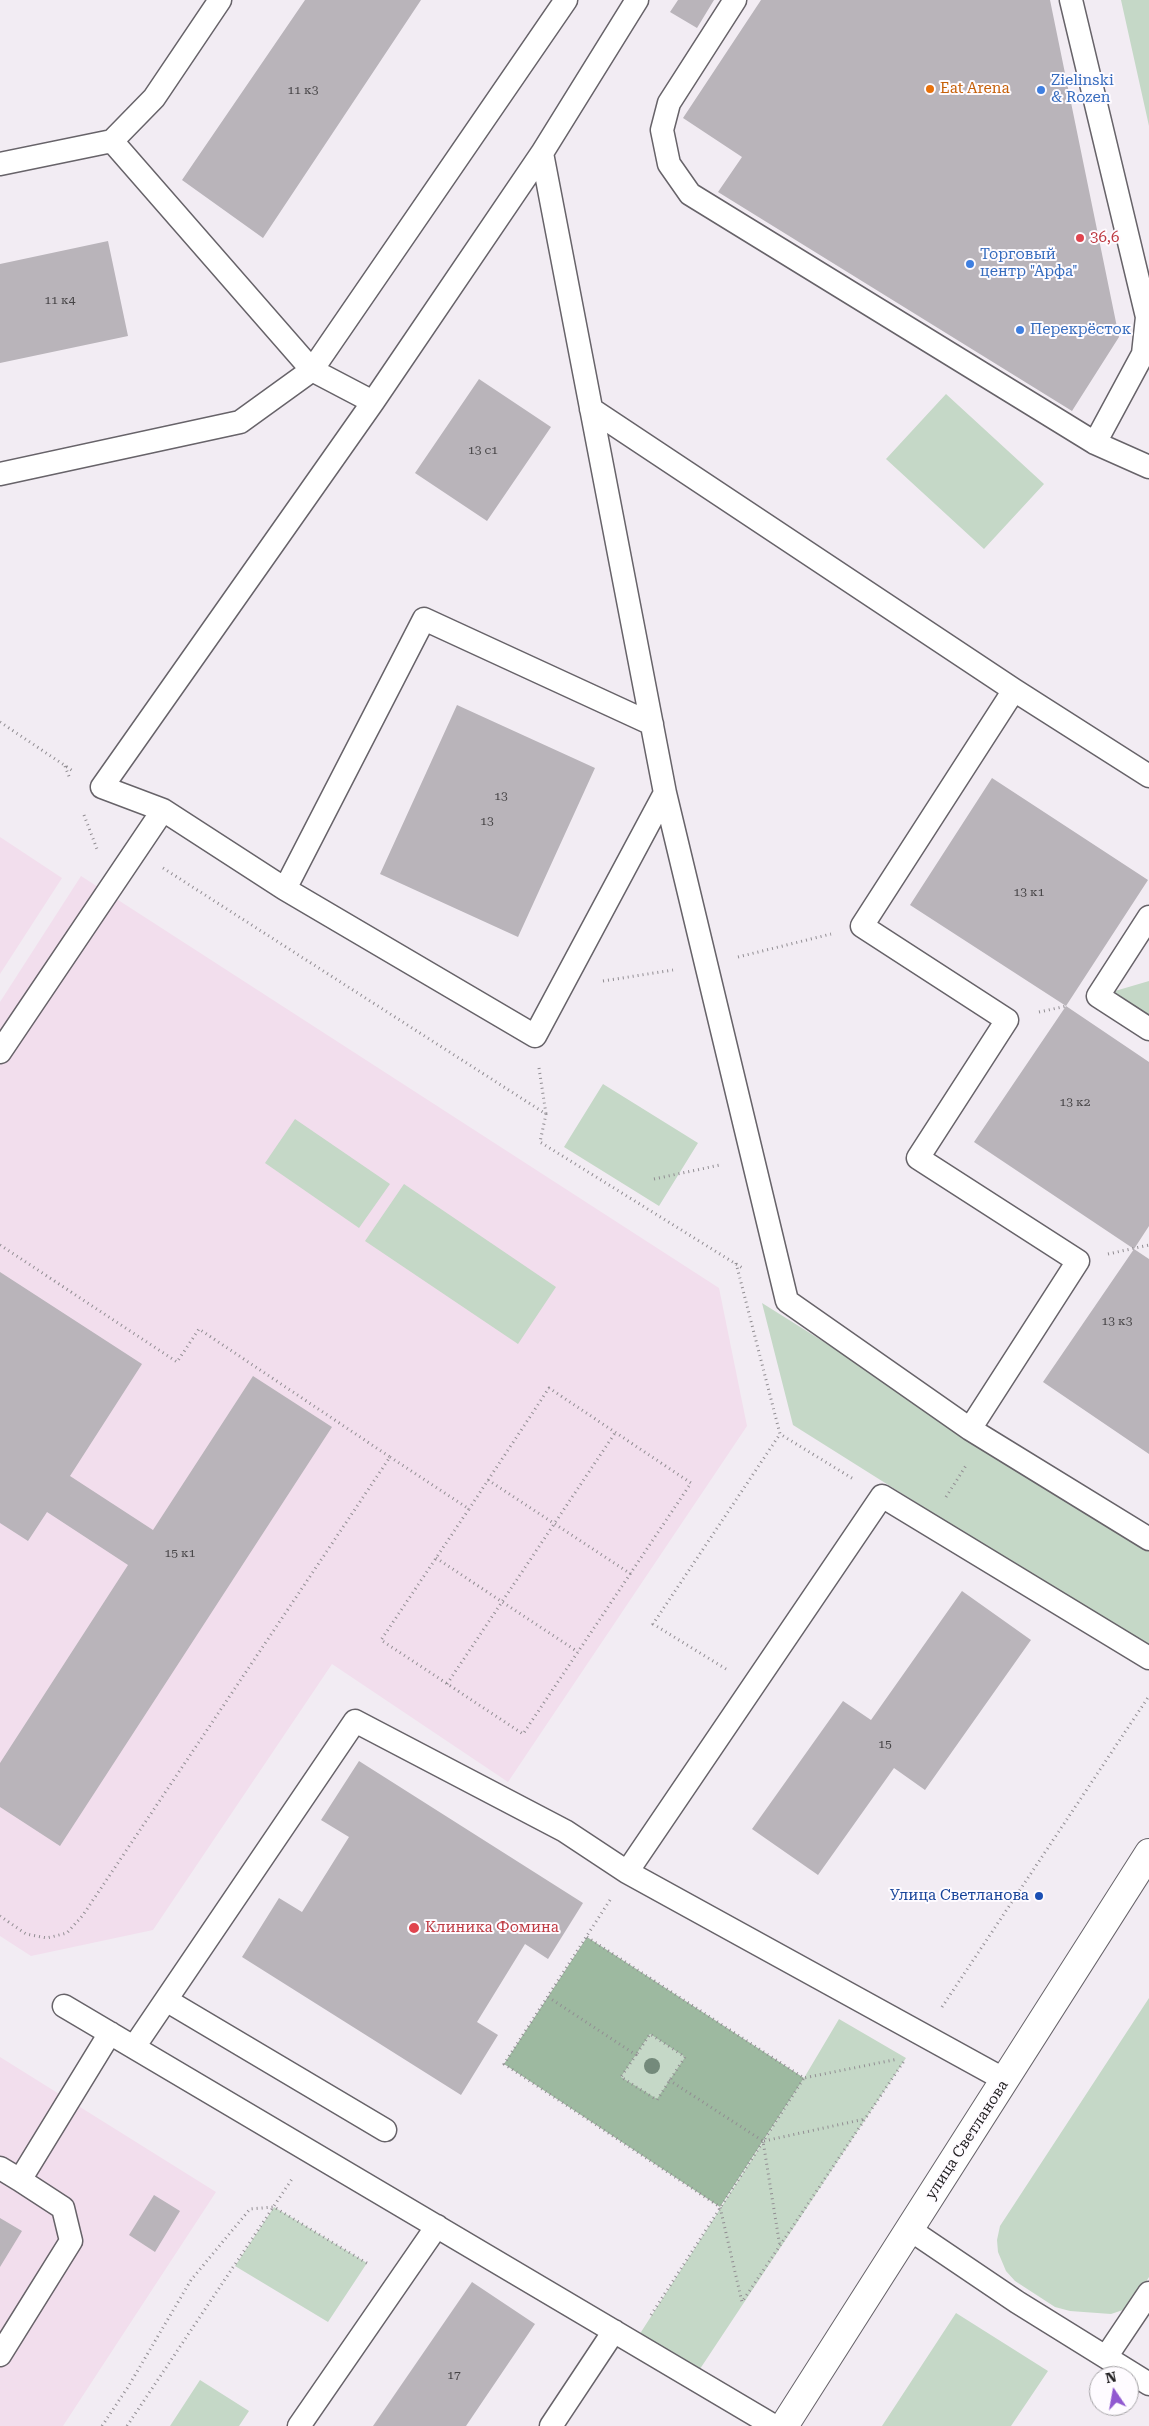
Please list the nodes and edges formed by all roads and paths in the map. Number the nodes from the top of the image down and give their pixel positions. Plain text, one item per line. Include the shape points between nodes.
1 (220, 0) edge
2 (566, 0) edge
3 (637, 0) edge
4 (735, 0) edge
5 (1070, 0) edge
6 (112, 141) junction
7 (542, 152) junction
8 (0, 164) edge
9 (312, 370) junction
10 (373, 402) junction
11 (591, 409) junction
12 (1095, 443) junction
13 (1149, 467) edge
14 (0, 474) edge
15 (1014, 690) junction
16 (0, 722) edge
17 (652, 724) junction
18 (64, 766) junction
19 (1149, 776) edge
20 (71, 783) dead end
21 (102, 787) junction
22 (665, 793) junction
23 (82, 810) dead end
24 (163, 810) junction
25 (135, 850) junction
26 (122, 868) junction
27 (285, 889) junction
28 (1149, 918) edge
29 (1098, 996) junction
30 (1007, 1020) junction
31 (1149, 1029) edge
32 (534, 1036) junction
33 (0, 1052) edge
34 (546, 1114) junction
35 (753, 1158) junction
36 (654, 1179) dead end
37 (0, 1244) edge
38 (1149, 1245) edge
39 (1078, 1261) junction
40 (736, 1263) junction
41 (787, 1301) junction
42 (970, 1429) junction
43 (615, 1432) junction
44 (780, 1434) junction
45 (390, 1457) junction
46 (488, 1480) junction
47 (882, 1496) junction
48 (469, 1510) junction
49 (555, 1524) junction
50 (1149, 1539) edge
51 (436, 1558) junction
52 (631, 1574) junction
53 (502, 1602) junction
54 (578, 1652) junction
55 (1149, 1658) edge
56 (447, 1684) junction
57 (755, 1687) junction
58 (1149, 1696) edge
59 (1149, 1853) edge
60 (627, 1872) junction
61 (0, 1916) edge
62 (587, 1937) junction
63 (548, 1997) junction
64 (166, 2000) junction
65 (64, 2006) dead end
66 (110, 2033) junction
67 (924, 2035) junction
68 (134, 2047) junction
69 (636, 2055) junction
70 (804, 2078) junction
71 (669, 2080) junction
72 (1005, 2080) junction
73 (865, 2119) junction
74 (385, 2130) dead end
75 (763, 2141) junction
76 (309, 2151) junction
77 (0, 2168) edge
78 (20, 2180) junction
79 (274, 2207) junction
80 (720, 2207) junction
81 (437, 2226) junction
82 (909, 2229) junction
83 (780, 2247) junction
84 (398, 2282) junction
85 (1149, 2293) edge
86 (614, 2331) junction
87 (634, 2343) junction
88 (0, 2355) edge
89 (1106, 2357) junction
90 (1149, 2384) edge
91 (102, 2426) edge
92 (127, 2426) edge
93 (299, 2426) edge
94 (551, 2426) edge
95 (774, 2426) edge
96 (784, 2426) edge

1 - 6 lane via 154,98
2 - 9 lane
3 - 7 lane
4 - 12 lane via 669,103 662,130 669,164 690,194
5 - 12 lane via 1147,317 1143,354
6 - 8 lane
6 - 9 lane
7 - 10 lane
7 - 11 lane
9 - 10 lane
9 - 14 lane via 240,422
10 - 21 lane
11 - 15 lane
11 - 17 lane
12 - 13 lane
15 - 19 lane
15 - 30 lane via 862,926
16 - 18 path
17 - 22 lane
17 - 27 lane via 424,619
18 - 20 path
18 - 21 path
21 - 24 lane
22 - 32 lane
22 - 35 lane
23 - 26 path via 98,854
24 - 25 lane
24 - 27 lane
25 - 26 lane
25 - 34 path
26 - 33 lane
27 - 32 lane
28 - 29 lane
29 - 30 path
29 - 31 lane
30 - 39 lane via 918,1158
32 - 34 path
34 - 40 path via 540,1142
35 - 36 path
35 - 41 lane
37 - 45 path via 177,1362 199,1329
38 - 39 path
39 - 42 lane
40 - 41 path
40 - 44 path
41 - 42 lane
42 - 50 lane
43 - 46 path via 549,1388
43 - 49 path
43 - 52 path via 691,1483
44 - 47 path
44 - 57 path via 653,1624
45 - 48 path
45 - 61 path via 83,1916 67,1933 47,1938 26,1934
46 - 48 path
46 - 49 path
47 - 55 lane
47 - 57 lane
48 - 51 path
49 - 52 path
49 - 53 path
51 - 53 path
51 - 56 path via 381,1640
52 - 54 path
53 - 54 path
53 - 56 path
54 - 56 path via 523,1734
57 - 60 lane
58 - 67 path
59 - 72 street, улица Светланова
60 - 62 path
60 - 64 lane via 565,1831 355,1721
60 - 67 lane
62 - 63 path
62 - 70 path
63 - 69 path
63 - 80 path via 504,2064
64 - 68 lane
64 - 74 lane
65 - 66 lane
66 - 68 lane
66 - 78 lane
67 - 72 lane
68 - 76 lane
69 - 71 path via 621,2078 657,2100
69 - 71 path via 650,2034 685,2057
70 - 73 path via 906,2058
70 - 75 path
71 - 75 path
72 - 82 street, улица Светланова
73 - 75 path
73 - 83 path
75 - 80 path
75 - 83 path
76 - 79 path
76 - 81 lane
77 - 78 lane
78 - 88 lane via 63,2208 71,2241
79 - 84 path
79 - 91 path via 250,2209 191,2280
79 - 92 path
80 - 83 path via 742,2302
80 - 87 path
81 - 84 lane
81 - 86 lane
82 - 89 lane via 1016,2302
82 - 96 street, улица Светланова
84 - 93 lane
85 - 89 lane
86 - 87 lane
86 - 94 lane
87 - 95 lane
89 - 90 lane

